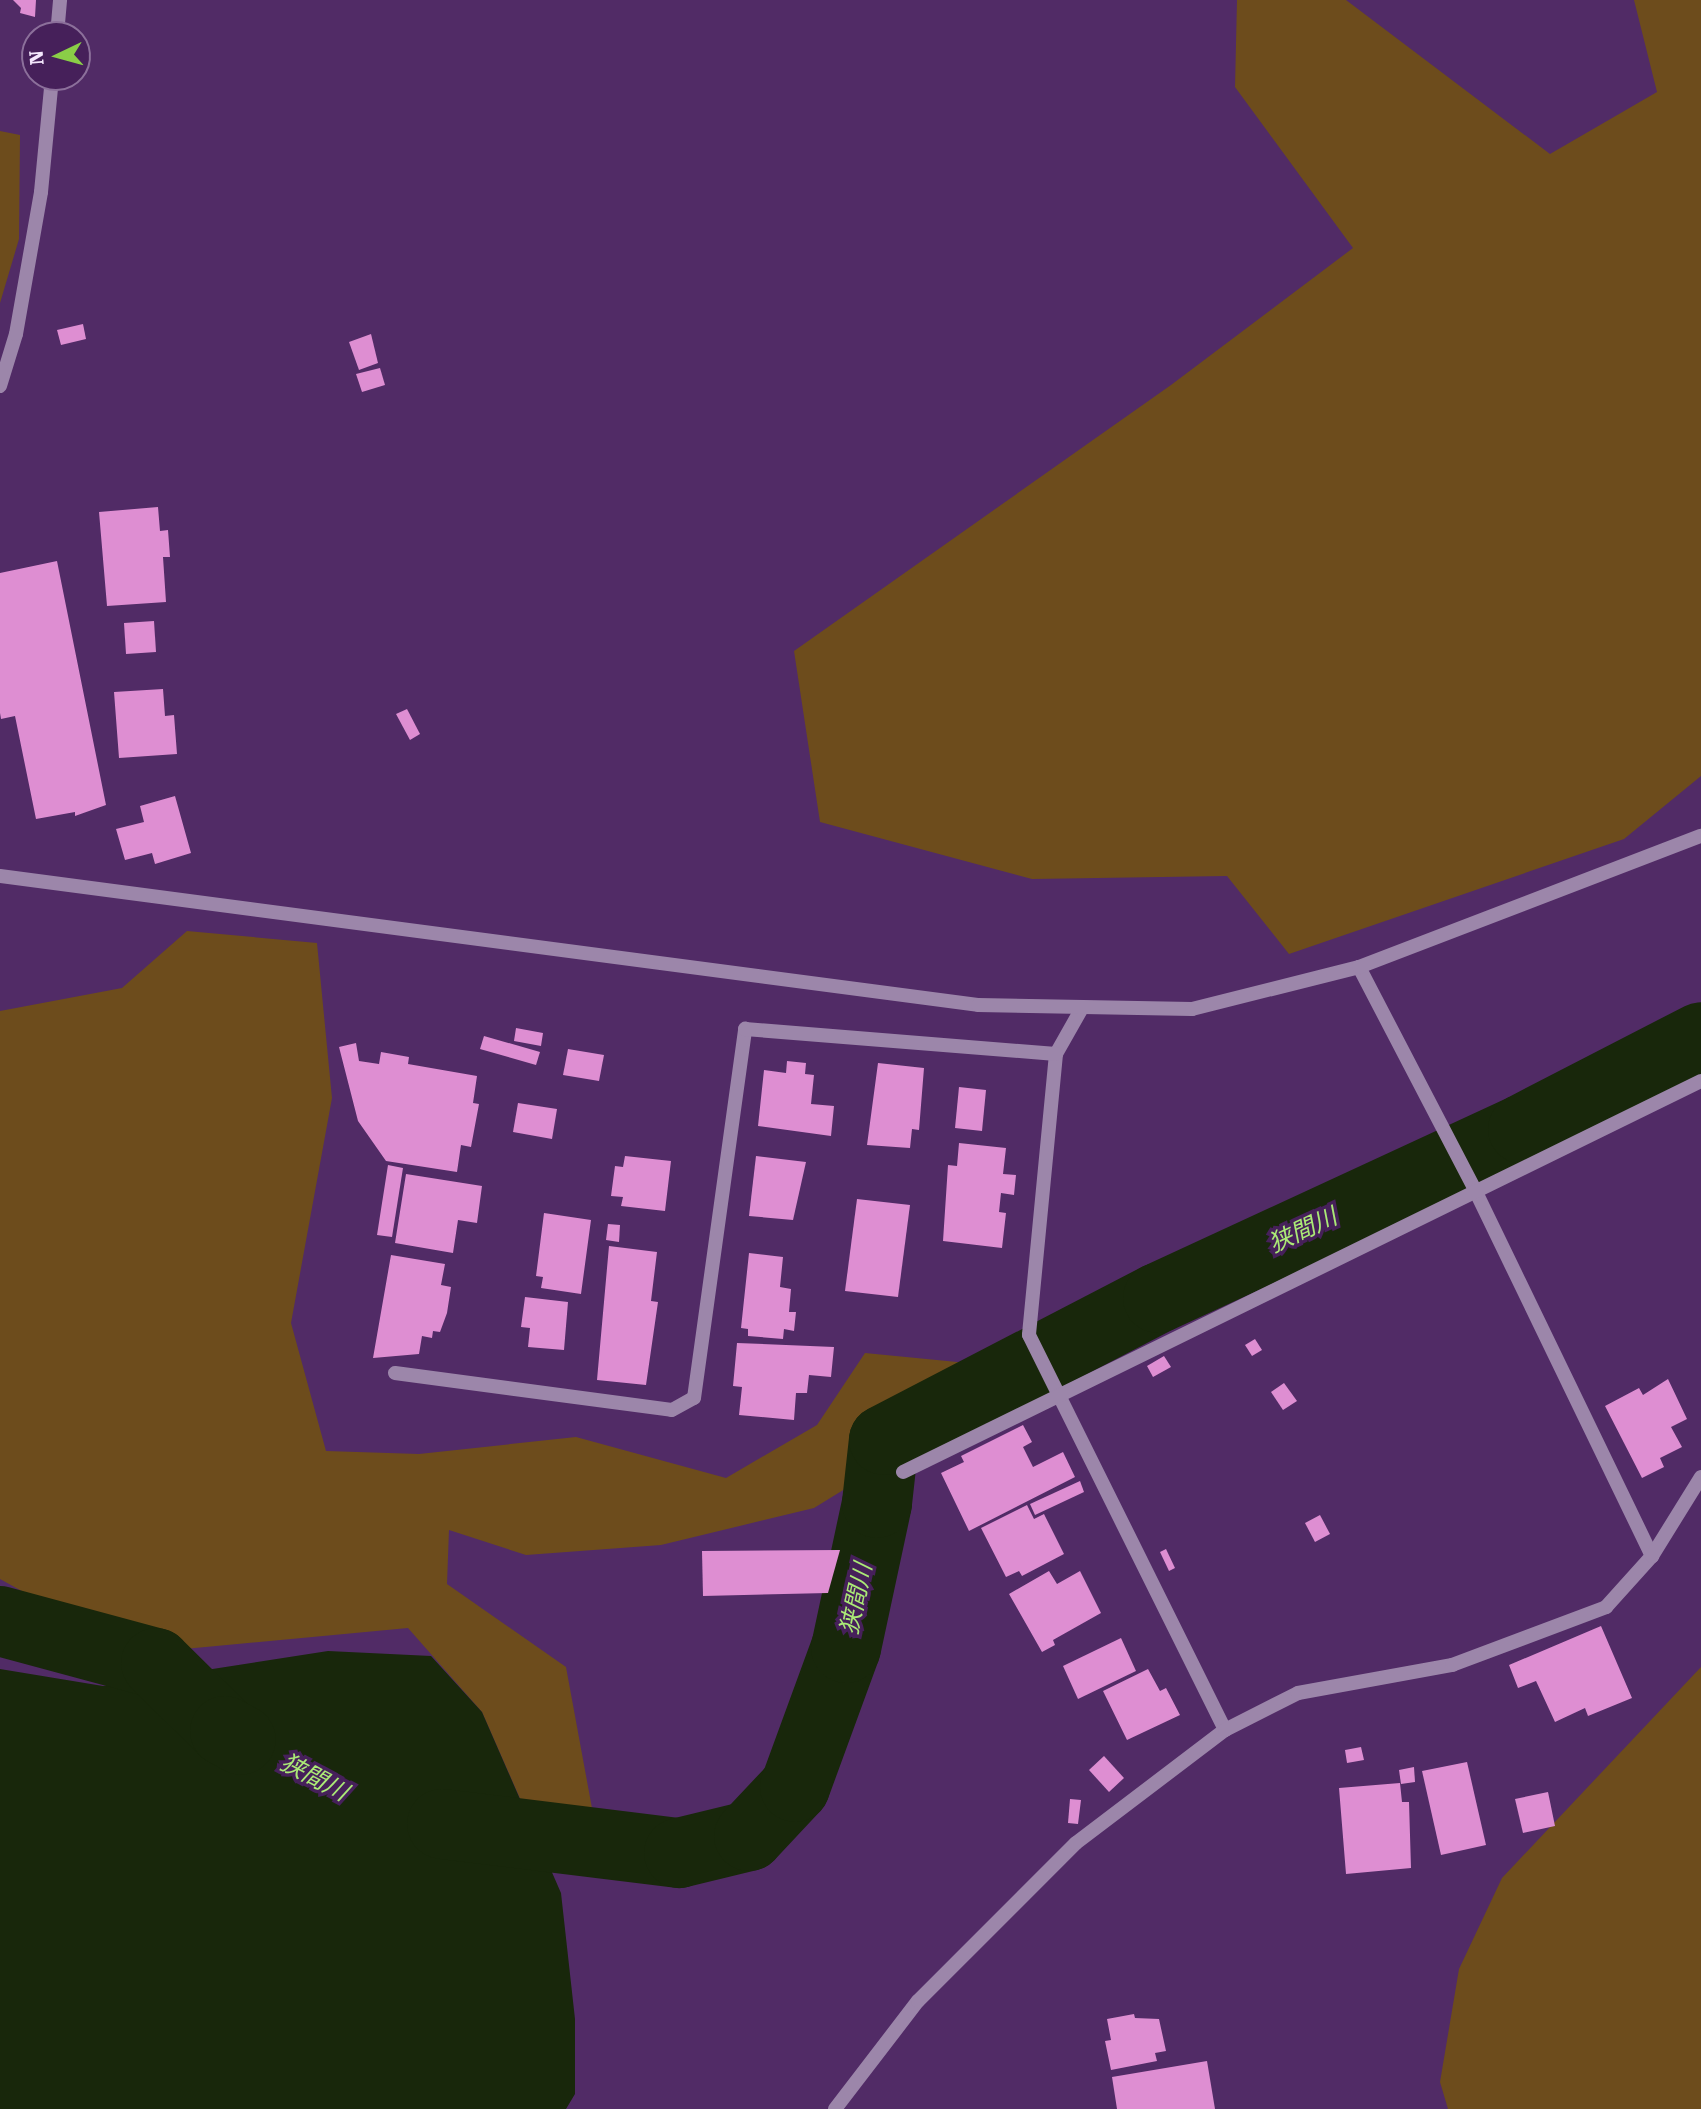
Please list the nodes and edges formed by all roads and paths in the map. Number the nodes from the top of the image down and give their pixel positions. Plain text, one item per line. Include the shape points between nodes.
1 (60, 0) edge
2 (58, 21) edge
3 (50, 91) edge
4 (0, 386) edge
5 (1701, 836) edge
6 (0, 876) edge
7 (1359, 967) junction
8 (1082, 1008) junction
9 (1056, 1054) junction
10 (1701, 1081) edge
11 (1475, 1190) junction
12 (395, 1373) dead end
13 (1059, 1393) junction
14 (902, 1472) dead end
15 (1701, 1477) edge
16 (1652, 1556) junction
17 (1225, 1730) junction
18 (835, 2109) edge

1 - 2 street
3 - 4 street via 38,205 16,334
5 - 7 street
6 - 8 street via 978,1005
7 - 8 street via 1192,1009
7 - 11 street
8 - 9 street
9 - 12 street via 745,1029 694,1398 672,1410
9 - 13 street via 1029,1335
10 - 11 street
11 - 13 street
11 - 16 street
13 - 14 street
13 - 17 street
15 - 16 street
16 - 17 street via 1605,1608 1452,1665 1298,1693
17 - 18 street via 1076,1843 918,2001

